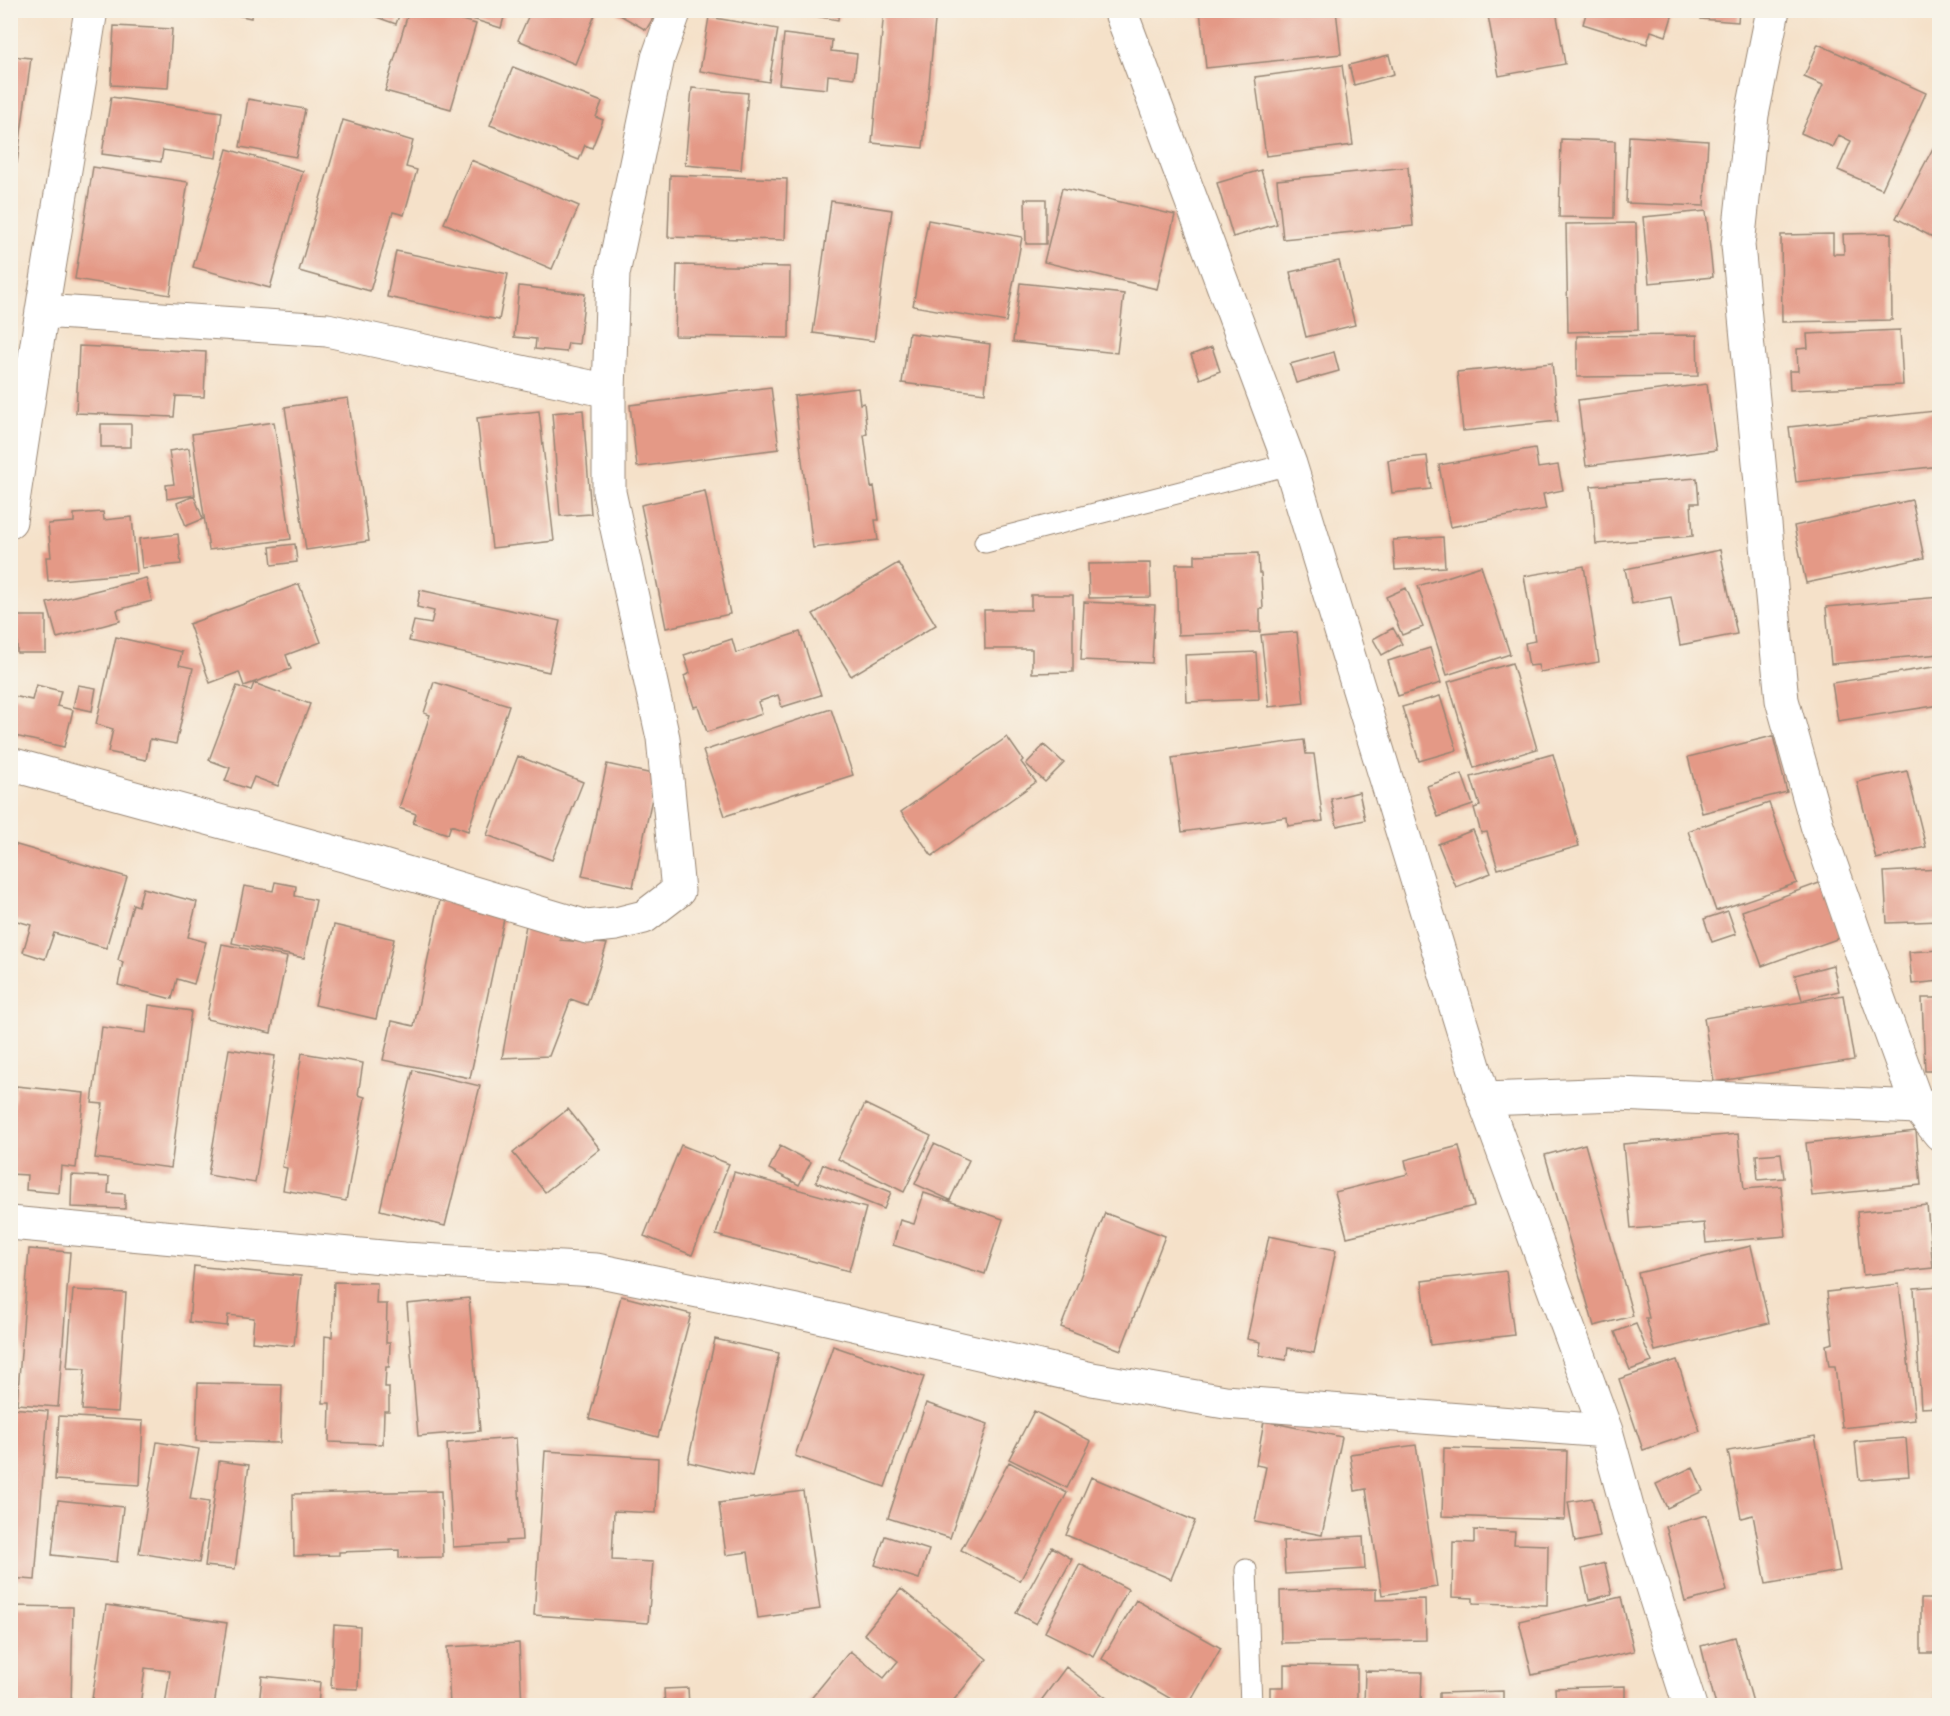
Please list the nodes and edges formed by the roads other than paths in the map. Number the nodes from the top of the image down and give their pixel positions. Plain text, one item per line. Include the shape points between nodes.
1 (91, 10) edge
2 (675, 10) edge
3 (1120, 10) edge
4 (1773, 10) edge
5 (42, 311) junction
6 (609, 391) junction
7 (1290, 464) junction
8 (10, 521) edge
9 (985, 542) dead end
10 (10, 764) edge
11 (1484, 1099) junction
12 (1929, 1106) edge
13 (1940, 1134) edge
14 (10, 1223) edge
15 (1606, 1431) junction
16 (1246, 1570) dead end
17 (1251, 1706) edge
18 (1690, 1706) edge

1 - 5 street
2 - 6 street via 658,58 613,274
3 - 7 street
4 - 12 street via 1752,115 1738,245 1782,700 1817,825
5 - 6 street via 327,330
5 - 8 street
6 - 10 street via 609,492 663,738 678,891 644,917 587,927 380,865
7 - 9 lane
7 - 11 street
11 - 12 street via 1618,1094
11 - 15 street
12 - 13 street
14 - 15 street via 404,1259 596,1270 1092,1379 1225,1401
15 - 18 street
16 - 17 lane

